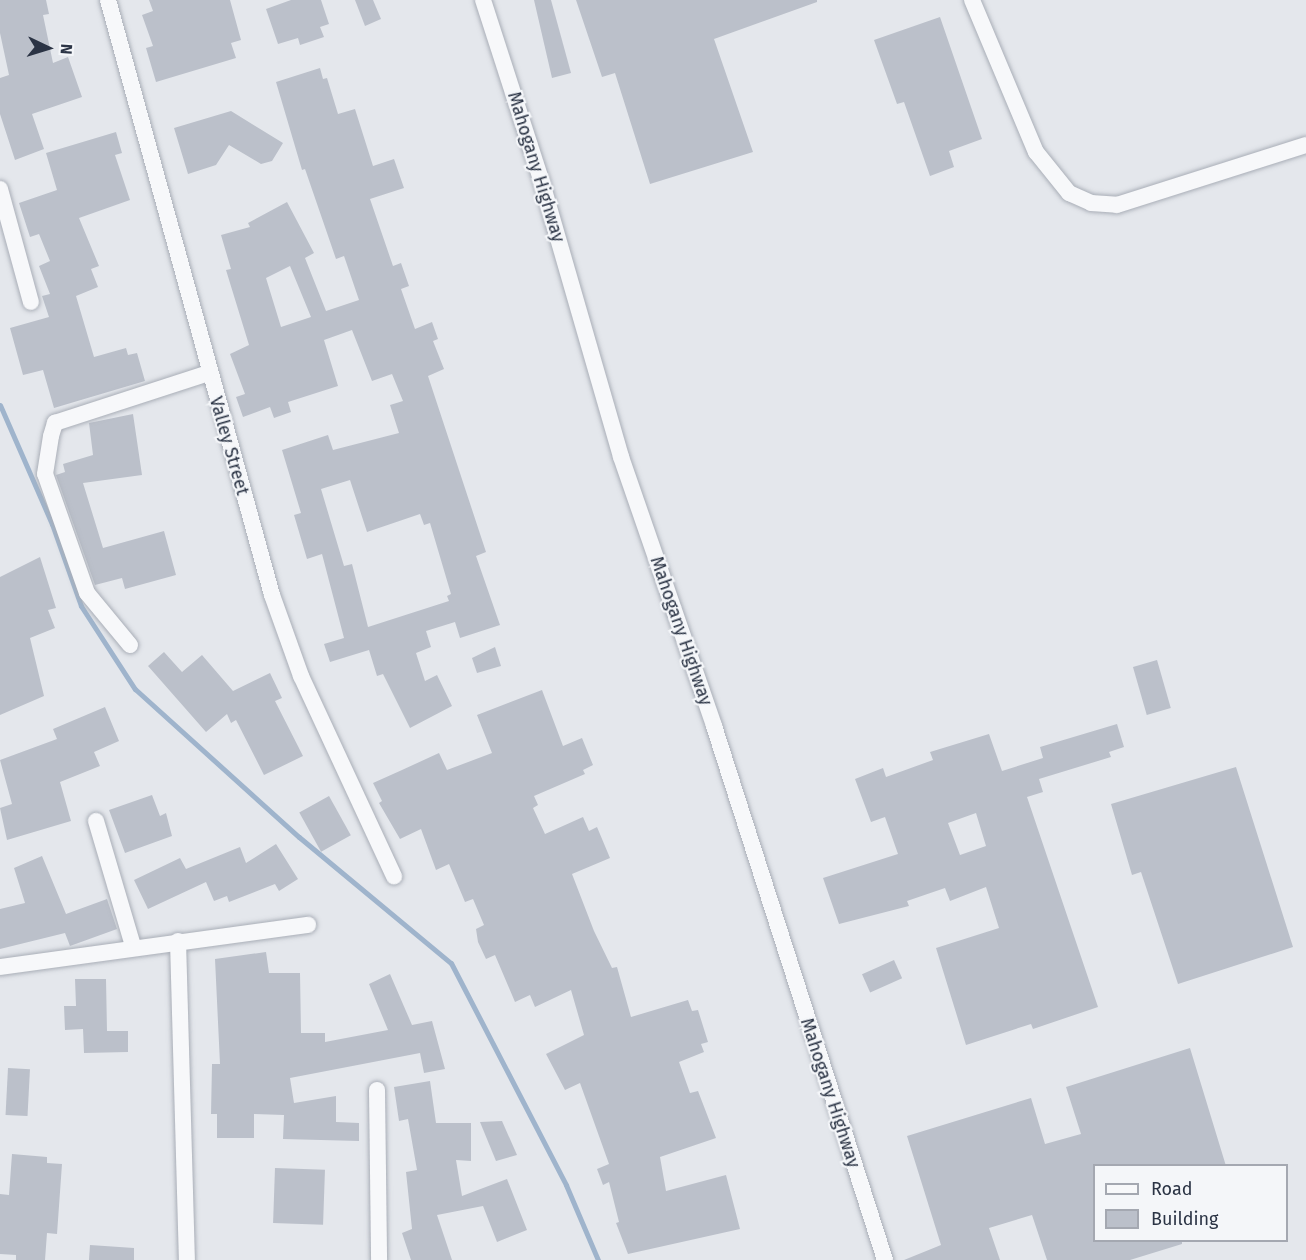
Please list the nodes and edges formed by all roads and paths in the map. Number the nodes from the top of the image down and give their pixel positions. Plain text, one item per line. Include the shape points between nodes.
1 (108, 0) edge
2 (483, 0) edge
3 (972, 0) edge
4 (1306, 145) edge
5 (0, 189) edge
6 (31, 302) dead end
7 (208, 373) junction
8 (130, 645) dead end
9 (96, 821) dead end
10 (394, 876) dead end
11 (308, 925) dead end
12 (178, 941) junction
13 (133, 946) junction
14 (0, 968) edge
15 (377, 1090) dead end
16 (187, 1260) edge
17 (379, 1260) edge
18 (885, 1260) edge

1 - 7 street, Valley Street
2 - 18 street, Mahogany Highway via 542,183 621,457 714,726
3 - 4 street via 1036,152 1069,193 1091,202 1117,205
5 - 6 street
7 - 8 street via 56,423 51,436 45,474 87,593
7 - 10 street, Valley Street via 272,594 301,676
9 - 13 street
11 - 12 street
12 - 13 street
12 - 16 street
13 - 14 street
15 - 17 street

